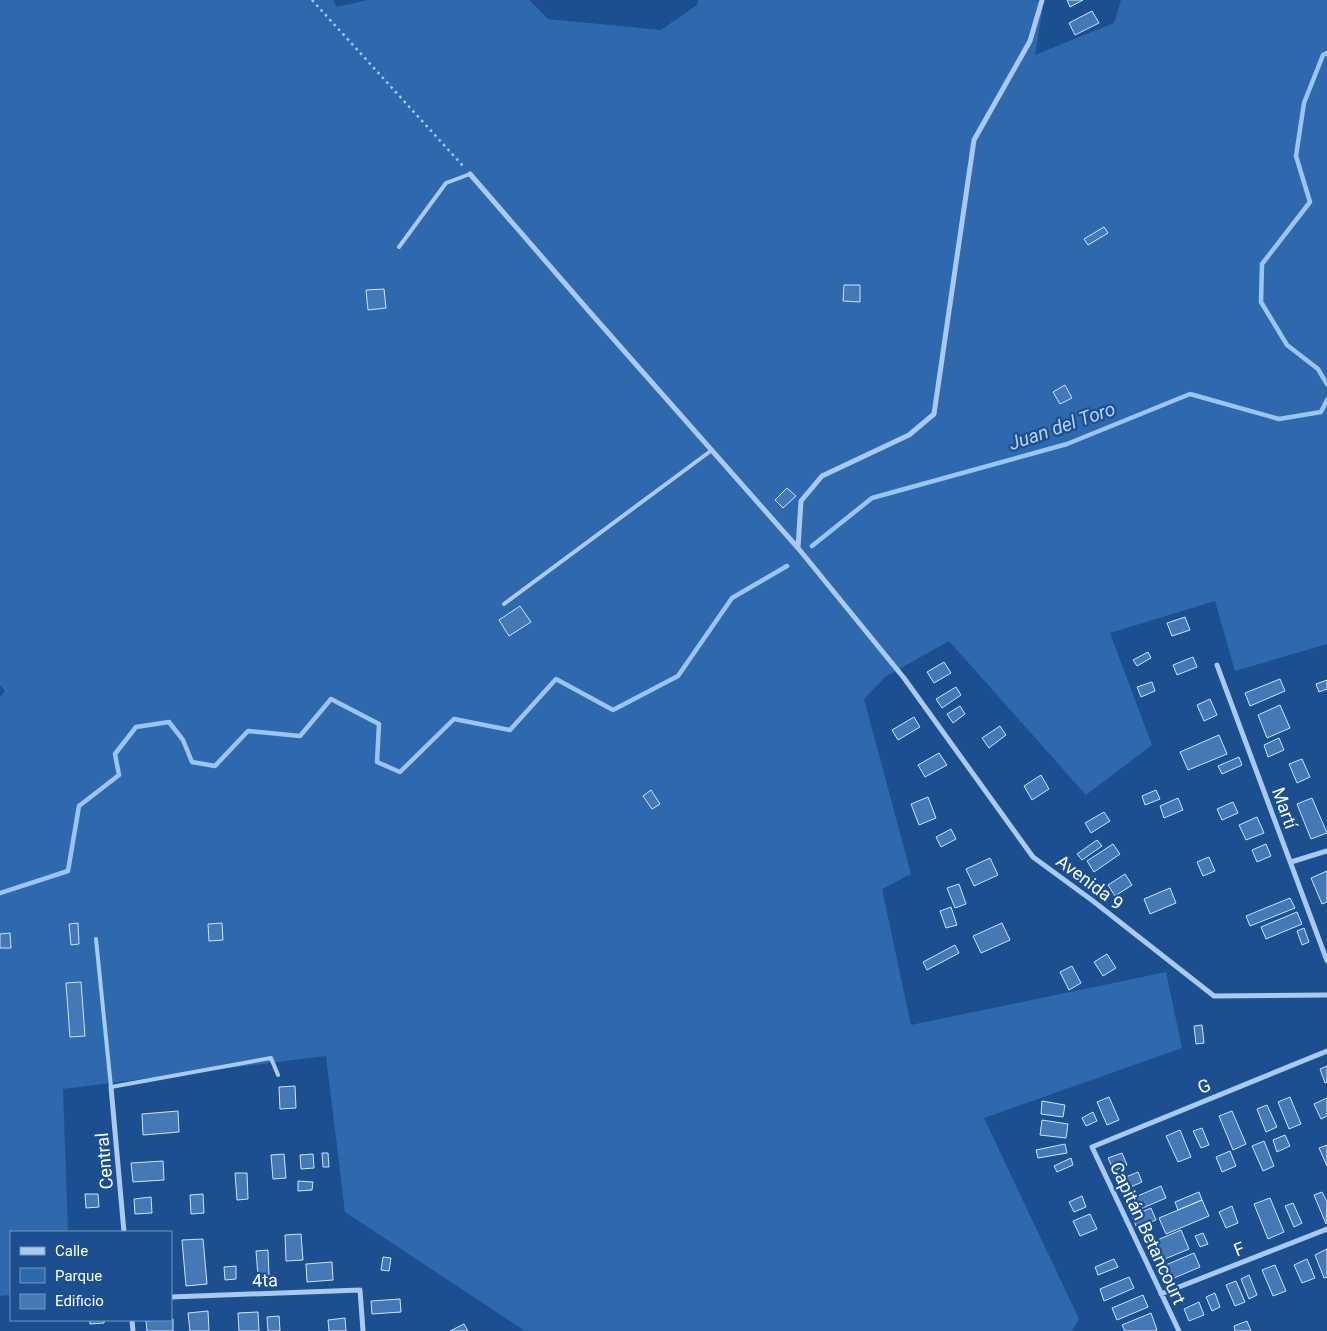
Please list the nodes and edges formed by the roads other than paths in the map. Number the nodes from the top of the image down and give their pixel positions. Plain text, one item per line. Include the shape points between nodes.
1 (1042, 0) edge
2 (470, 174) joint
3 (399, 247) dead end
4 (712, 450) junction
5 (798, 548) junction
6 (504, 604) dead end
7 (1217, 665) dead end
8 (1327, 851) edge
9 (1291, 862) junction
10 (96, 939) dead end
11 (1327, 961) edge
12 (1327, 995) edge
13 (1327, 1051) edge
14 (278, 1075) dead end
15 (111, 1087) junction
16 (1092, 1147) joint
17 (1327, 1229) edge
18 (124, 1231) edge
19 (1161, 1294) junction
20 (172, 1297) edge
21 (363, 1331) edge
22 (1179, 1331) edge

1 - 5 street via 1030,41 974,140 934,414 910,434 822,476 801,500
2 - 3 lane via 446,183
2 - 4 street, Avenida 9
4 - 5 street, Avenida 9
4 - 6 lane
5 - 12 street, Avenida 9 via 904,678 1033,856 1214,996
7 - 9 street, Martí
8 - 9 street
9 - 11 street, Martí
10 - 15 lane
13 - 16 street, G
14 - 15 lane via 271,1058
15 - 18 street, Central
16 - 19 street, Capitán Betancourt
17 - 19 street, F
19 - 22 street, Capitán Betancourt
20 - 21 street, 4ta via 360,1290

